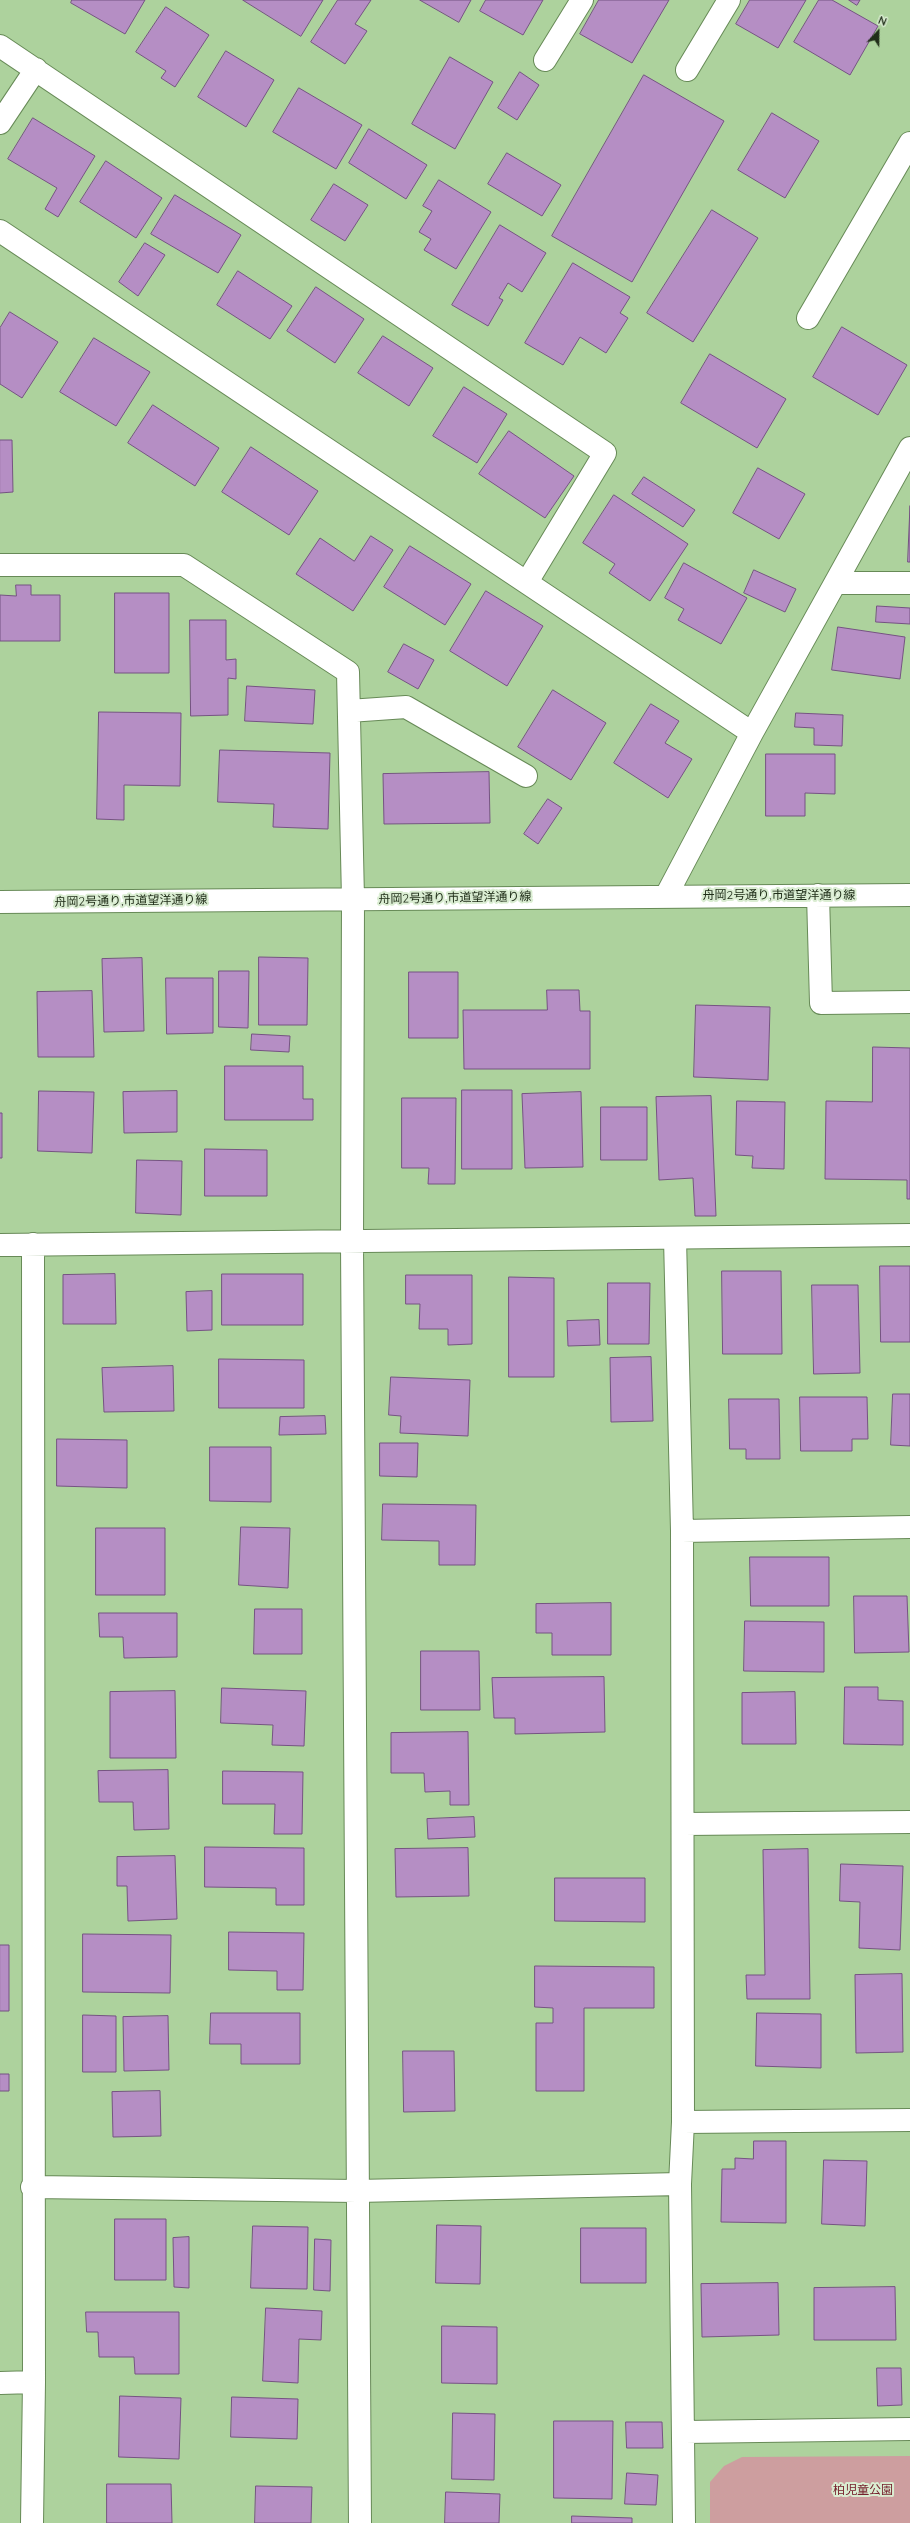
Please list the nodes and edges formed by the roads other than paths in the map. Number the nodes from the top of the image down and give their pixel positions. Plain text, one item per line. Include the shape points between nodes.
1 (582, 0) edge
2 (729, 0) edge
3 (0, 46) edge
4 (545, 60) dead end
5 (36, 69) junction
6 (687, 70) dead end
7 (0, 123) edge
8 (910, 143) edge
9 (0, 231) edge
10 (808, 318) dead end
11 (910, 448) edge
12 (0, 565) edge
13 (527, 582) junction
14 (836, 583) junction
15 (910, 583) edge
16 (349, 711) junction
17 (752, 733) junction
18 (526, 776) dead end
19 (818, 895) junction
20 (910, 895) edge
21 (666, 896) junction
22 (353, 899) junction
23 (0, 902) edge
24 (910, 1002) edge
25 (910, 1235) edge
26 (674, 1238) junction
27 (352, 1243) junction
28 (33, 1244) junction
29 (0, 1245) edge
30 (910, 1527) edge
31 (682, 1530) junction
32 (910, 1822) edge
33 (684, 1824) junction
34 (910, 2120) edge
35 (683, 2122) junction
36 (680, 2184) junction
37 (32, 2187) junction
38 (357, 2191) junction
39 (34, 2382) junction
40 (0, 2383) edge
41 (910, 2429) edge
42 (685, 2432) junction
43 (32, 2523) edge
44 (360, 2523) edge
45 (684, 2523) edge

1 - 4 street
2 - 6 street
3 - 5 street
5 - 7 street
5 - 13 street via 605,453
8 - 10 street
9 - 13 street
11 - 14 street
12 - 16 street via 184,565 348,672
13 - 17 street
14 - 15 street
14 - 17 street
16 - 18 street via 406,707
16 - 22 street
17 - 21 street
19 - 20 street, 舟岡2号通り,市道望洋通り線
19 - 21 street, 舟岡2号通り,市道望洋通り線
19 - 24 street via 821,1003
21 - 22 street, 舟岡2号通り,市道望洋通り線
22 - 23 street, 舟岡2号通り,市道望洋通り線
22 - 27 street
25 - 26 street
26 - 27 street
26 - 31 street
27 - 28 street
27 - 38 street
28 - 29 street
28 - 37 street
30 - 31 street
31 - 33 street
32 - 33 street
33 - 35 street
34 - 35 street
35 - 36 street
36 - 38 street
36 - 42 street
37 - 38 street
37 - 39 street
38 - 44 street
39 - 40 street
39 - 43 street
41 - 42 street
42 - 45 street

